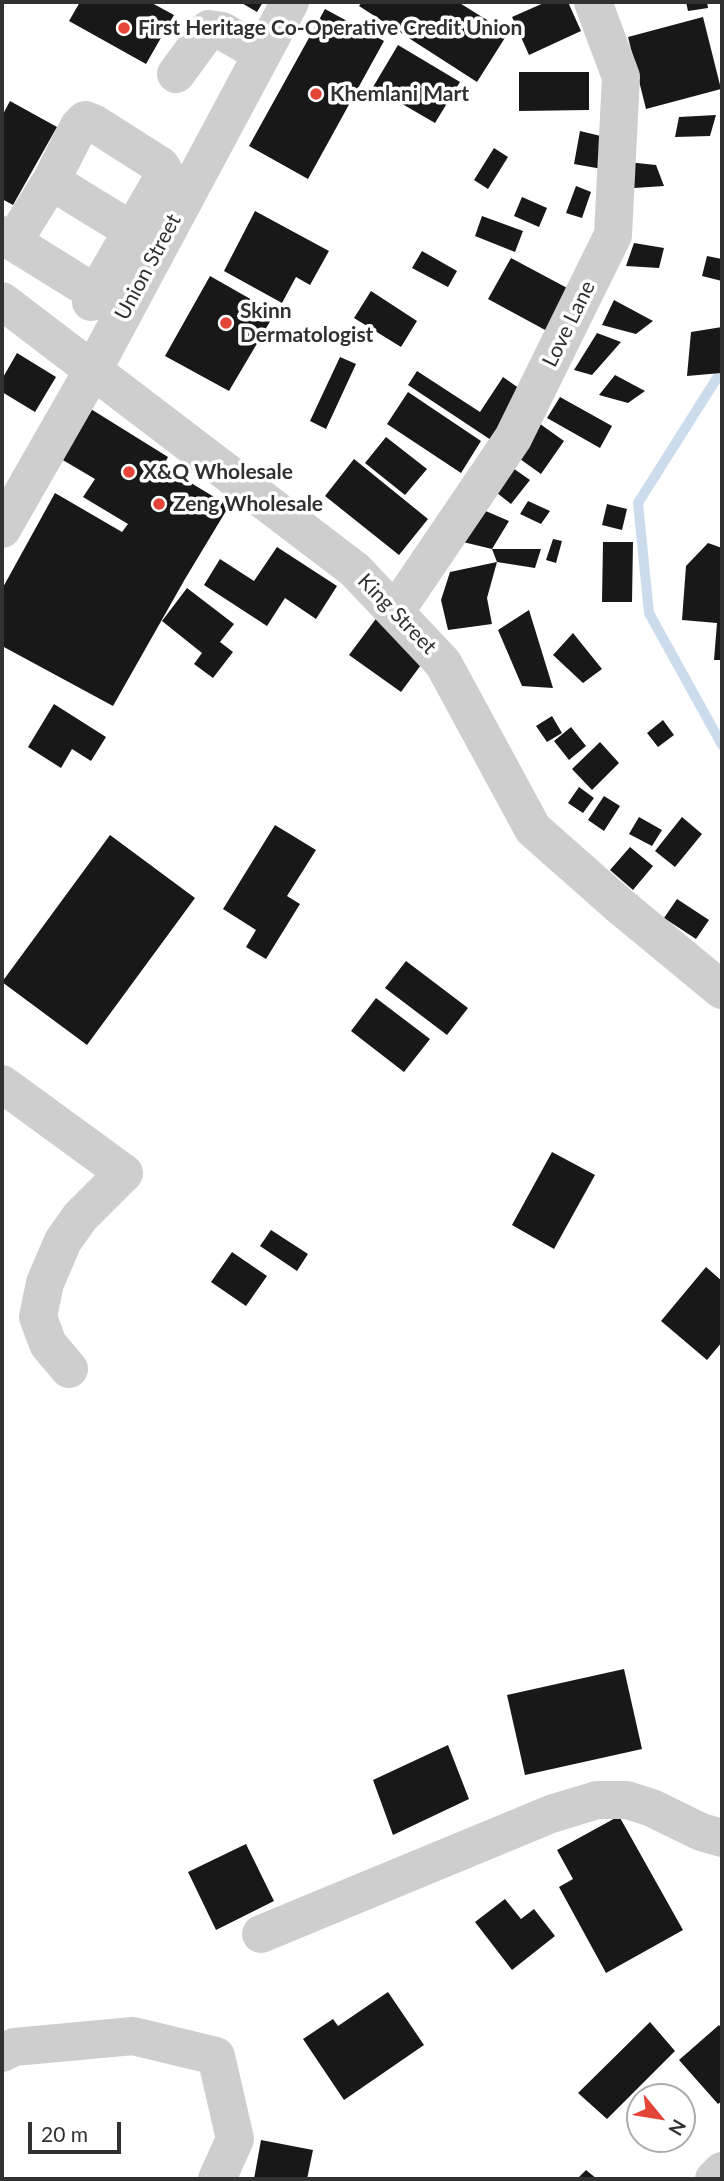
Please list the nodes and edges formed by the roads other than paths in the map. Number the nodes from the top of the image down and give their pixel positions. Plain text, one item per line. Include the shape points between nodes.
1 (290, 2) edge
2 (593, 2) edge
3 (262, 54) junction
4 (176, 74) dead end
5 (51, 181) junction
6 (121, 224) dead end
7 (7, 238) edge
8 (2, 301) edge
9 (93, 370) junction
10 (2, 529) edge
11 (395, 612) junction
12 (722, 990) edge
13 (2, 1084) edge
14 (69, 1369) dead end
15 (722, 1839) edge
16 (261, 1934) dead end
17 (2, 2053) edge
18 (722, 2171) edge
19 (217, 2179) edge
20 (714, 2179) edge

1 - 3 street, Union Street
2 - 11 street, Love Lane via 621,77 613,235 513,438
3 - 4 street via 222,31 209,29
3 - 9 street, Union Street
5 - 6 street
5 - 7 street
5 - 7 street via 85,120 161,166 165,174 85,292
8 - 9 street, King Street
9 - 10 street, Union Street
9 - 11 street, King Street via 355,570
11 - 12 street, King Street via 443,663 533,829
13 - 14 street via 124,1173 80,1217 45,1283 38,1317 48,1344
15 - 16 street via 627,1800 597,1800 551,1814
17 - 19 street via 14,2047 133,2036 216,2056 235,2139
18 - 20 street

